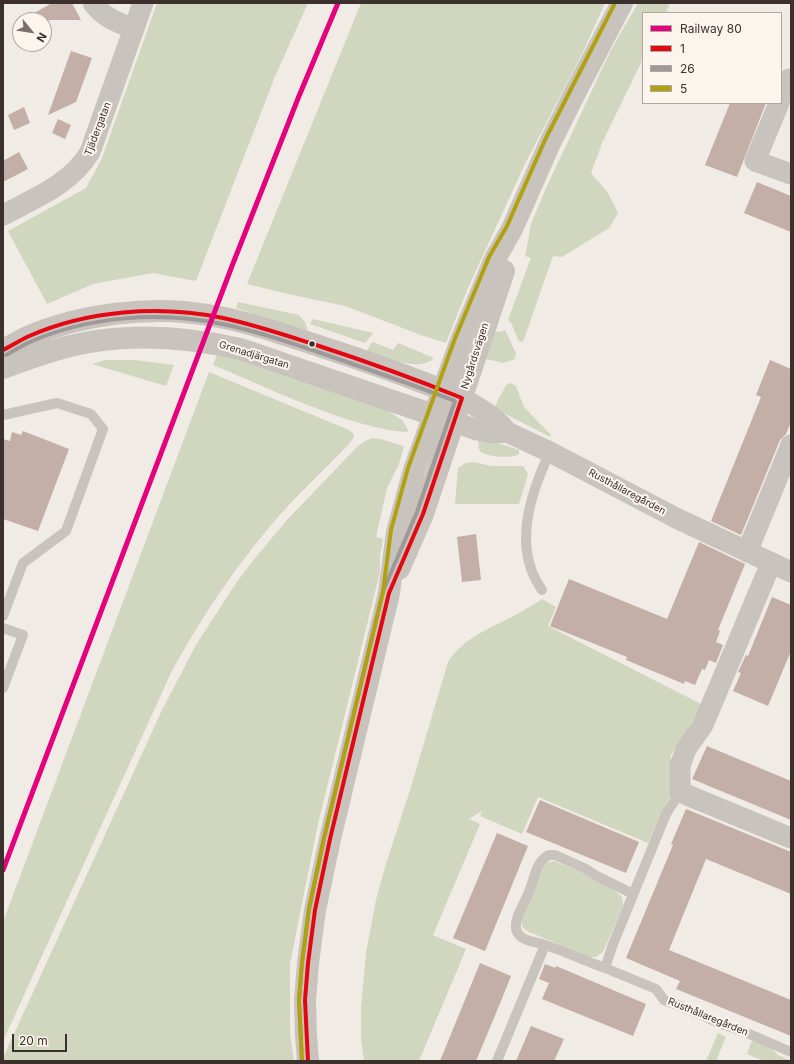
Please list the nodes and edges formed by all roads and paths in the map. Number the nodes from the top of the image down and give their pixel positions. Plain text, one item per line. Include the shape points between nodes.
1 (93, 3) edge
2 (143, 3) edge
3 (622, 3) edge
4 (134, 29) junction
5 (791, 80) edge
6 (782, 95) edge
7 (779, 104) edge
8 (791, 174) edge
9 (3, 215) edge
10 (3, 350) edge
11 (3, 368) edge
12 (452, 394) junction
13 (3, 415) edge
14 (444, 418) junction
15 (507, 432) junction
16 (791, 445) edge
17 (550, 452) junction
18 (747, 552) junction
19 (771, 563) junction
20 (791, 572) edge
21 (542, 590) dead end
22 (3, 616) edge
23 (3, 628) edge
24 (3, 688) edge
25 (680, 792) junction
26 (791, 838) edge
27 (633, 894) junction
28 (545, 945) junction
29 (605, 968) junction
30 (791, 1052) edge
31 (308, 1061) edge
32 (497, 1061) edge

1 - 4 street via 109,18
2 - 4 street, Tjädergatan
3 - 12 street, Nygårdsvägen via 553,137 512,229 506,264
4 - 9 street, Tjädergatan via 90,152 84,162 65,181
5 - 6 street via 789,79
7 - 8 street via 756,161
10 - 12 street via 27,337 76,321 124,313 181,312 243,322 364,360
11 - 14 street, Grenadjärgatan via 53,350 94,341 142,337 186,339 240,349
12 - 14 street, Nygårdsvägen
12 - 15 street, Rusthållaregården via 494,417
13 - 22 lane via 57,403 91,414 103,429 66,531 23,563
14 - 15 street, Rusthållaregården via 477,430
14 - 31 street, Nygårdsvägen via 423,514 389,593 315,910 305,1000
15 - 17 street, Rusthållaregården
16 - 18 street
17 - 18 street, Rusthållaregården
17 - 21 lane via 534,492 526,527 526,551 530,567
18 - 19 street, Rusthållaregården
19 - 20 street, Rusthållaregården
19 - 25 street via 703,725 686,749 680,766
23 - 24 lane via 23,635
25 - 26 street
25 - 27 lane via 666,814
27 - 28 lane, Rusthållaregården via 584,868 549,855 540,862 533,876 516,925 520,936
27 - 29 lane
28 - 29 lane, Rusthållaregården
28 - 32 lane
29 - 30 lane, Rusthållaregården via 656,989 664,1000

